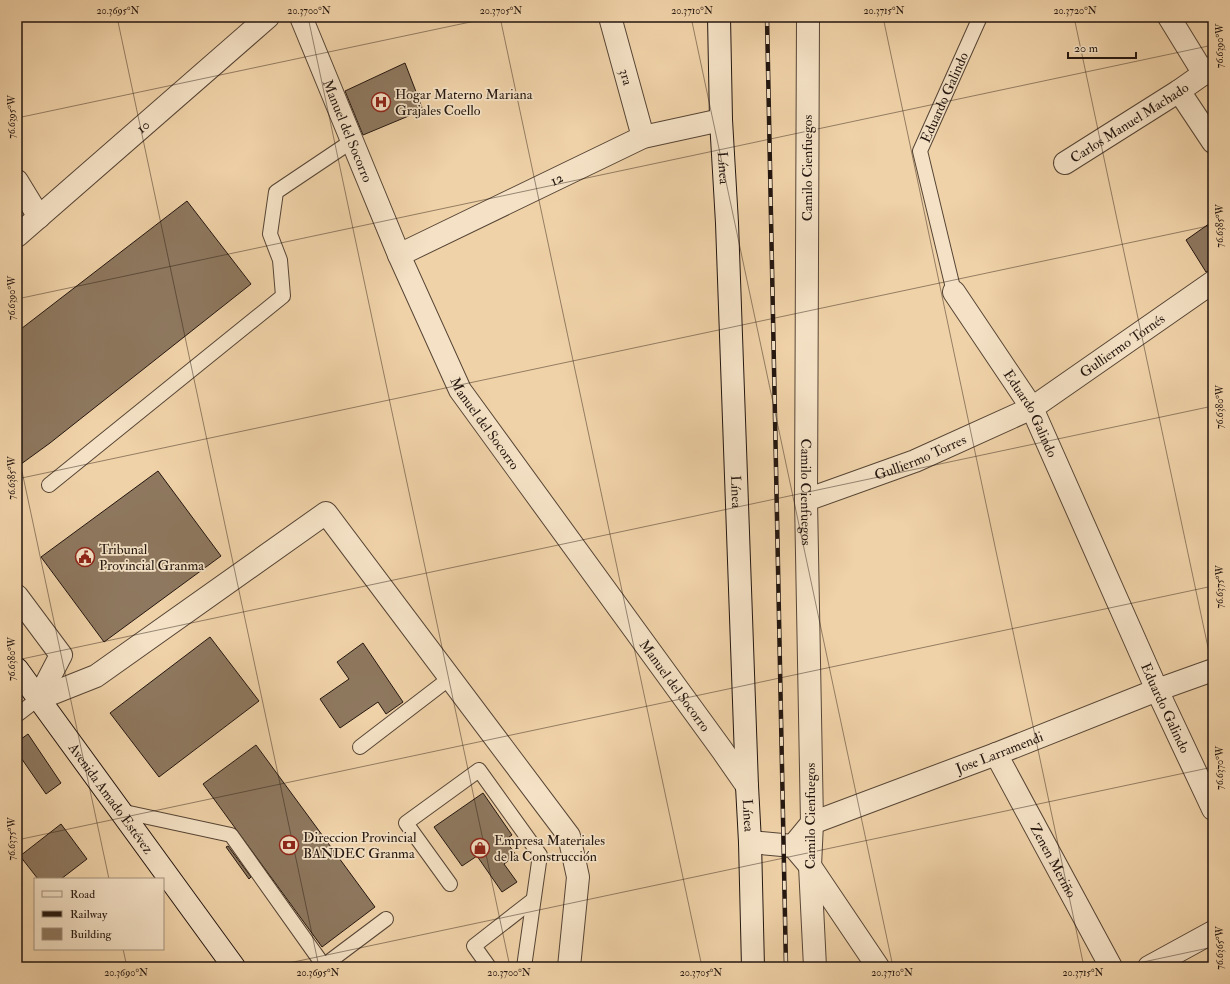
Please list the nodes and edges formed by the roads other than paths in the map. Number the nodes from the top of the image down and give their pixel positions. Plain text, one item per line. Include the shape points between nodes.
1 (268, 17) edge
2 (301, 17) edge
3 (610, 17) edge
4 (719, 17) edge
5 (808, 17) edge
6 (980, 17) edge
7 (1169, 17) edge
8 (1209, 70) edge
9 (1178, 91) junction
10 (721, 120) junction
11 (643, 136) junction
12 (352, 141) junction
13 (1213, 142) edge
14 (1065, 164) dead end
15 (17, 181) edge
16 (39, 217) junction
17 (17, 236) edge
18 (399, 255) junction
19 (1213, 282) edge
20 (954, 292) joint
21 (1032, 408) junction
22 (49, 485) dead end
23 (806, 500) junction
24 (17, 596) edge
25 (17, 669) edge
26 (1213, 670) edge
27 (450, 678) junction
28 (1157, 690) junction
29 (38, 699) junction
30 (17, 715) edge
31 (360, 747) dead end
32 (996, 754) junction
33 (747, 786) junction
34 (1213, 809) edge
35 (120, 811) junction
36 (812, 823) junction
37 (750, 842) junction
38 (794, 846) junction
39 (810, 866) junction
40 (450, 884) dead end
41 (533, 900) junction
42 (386, 919) dead end
43 (1213, 932) edge
44 (234, 967) edge
45 (323, 967) edge
46 (490, 967) edge
47 (524, 967) edge
48 (569, 967) edge
49 (753, 967) edge
50 (815, 967) edge
51 (878, 967) edge
52 (1111, 967) edge
53 (1149, 967) edge

1 - 16 street, 10
2 - 12 street, Manuel del Socorro
3 - 11 street, 3ra
4 - 10 street, Línea
5 - 23 street, Camilo Cienfuegos
6 - 20 lane, Eduardo Galindo via 920,151
7 - 8 street
8 - 9 street, Carlos Manuel Machado
9 - 13 street
9 - 14 street, Carlos Manuel Machado
10 - 11 street, 12
10 - 33 street, Línea
11 - 18 street, 12
12 - 18 street, Manuel del Socorro
12 - 22 lane via 276,192 270,234 280,260 283,296
15 - 16 street
16 - 17 street, 10
18 - 33 street, Manuel del Socorro via 460,390
19 - 21 street, Gulliermo Tornés
20 - 21 street, Eduardo Galindo
21 - 23 street, Gulliermo Torres via 915,461
21 - 28 street, Eduardo Galindo
23 - 36 street, Camilo Cienfuegos
24 - 29 street via 61,655
25 - 29 street, Avenida Amado Estévez
26 - 28 street, Jose Larramendi
27 - 29 street via 326,513 96,676
27 - 31 lane
27 - 48 street via 569,836 578,877
28 - 32 street, Jose Larramendi
28 - 34 street, Eduardo Galindo
29 - 30 lane
29 - 35 street, Avenida Amado Estévez
32 - 36 street, Jose Larramendi
32 - 52 street, Zenen Meriño
33 - 37 street, Línea
35 - 44 street, Avenida Amado Estévez
35 - 45 lane via 231,835
36 - 38 street
36 - 39 street, Camilo Cienfuegos
37 - 38 street
37 - 49 street, Línea
38 - 39 street
39 - 50 street, Camilo Cienfuegos
39 - 51 street
40 - 41 lane via 406,823 479,770 540,855
41 - 46 lane via 474,946
41 - 47 lane
42 - 45 lane
43 - 53 street

